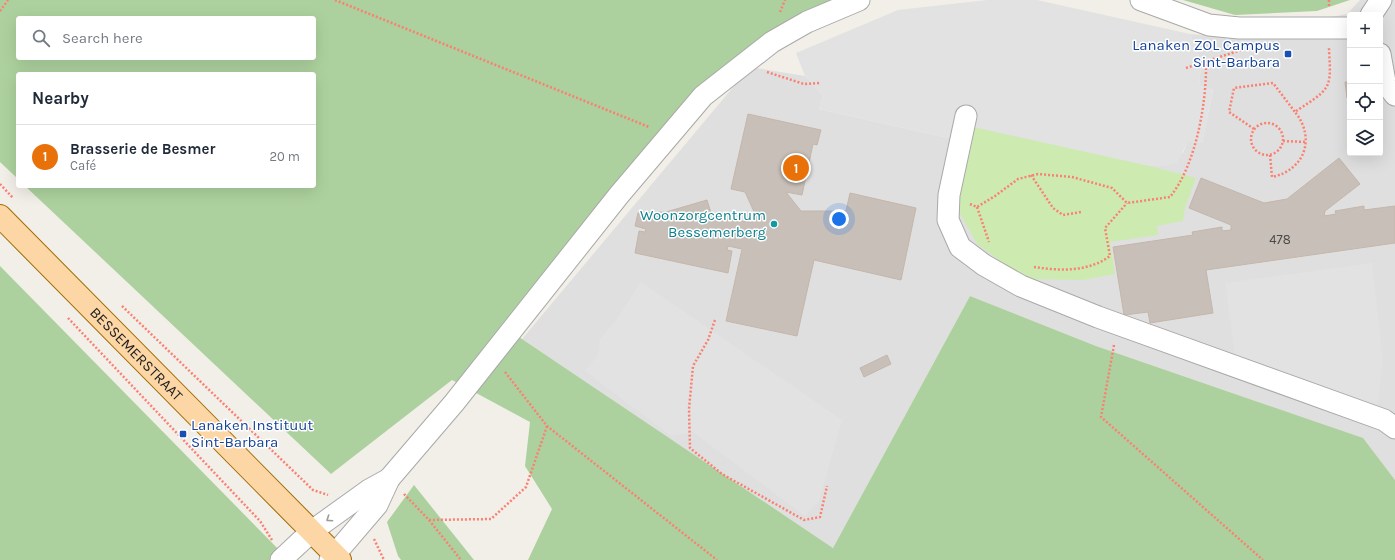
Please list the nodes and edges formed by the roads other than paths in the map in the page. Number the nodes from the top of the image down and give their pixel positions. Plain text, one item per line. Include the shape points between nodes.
1 (859, 0) edge
2 (1141, 0) edge
3 (1381, 0) edge
4 (1373, 12) edge
5 (1347, 28) edge
6 (1383, 56) edge
7 (1395, 62) edge
8 (1383, 71) edge
9 (1395, 95) edge
10 (966, 116) dead end
11 (0, 216) edge
12 (1395, 428) edge
13 (389, 479) junction
14 (312, 531) junction
15 (283, 558) edge
16 (335, 558) edge

1 - 13 street via 772,42 703,96 454,403
2 - 5 street via 1209,25 1239,28
3 - 4 street
6 - 7 street
8 - 9 street via 1385,82
10 - 12 street via 949,195 948,220 960,247 984,265 1021,286 1118,324 1384,420
11 - 14 main road, BESSEMERSTRAAT
13 -> 14 street via 369,490
13 - 16 street via 377,505
14 - 15 street
14 - 16 main road, BESSEMERSTRAAT

